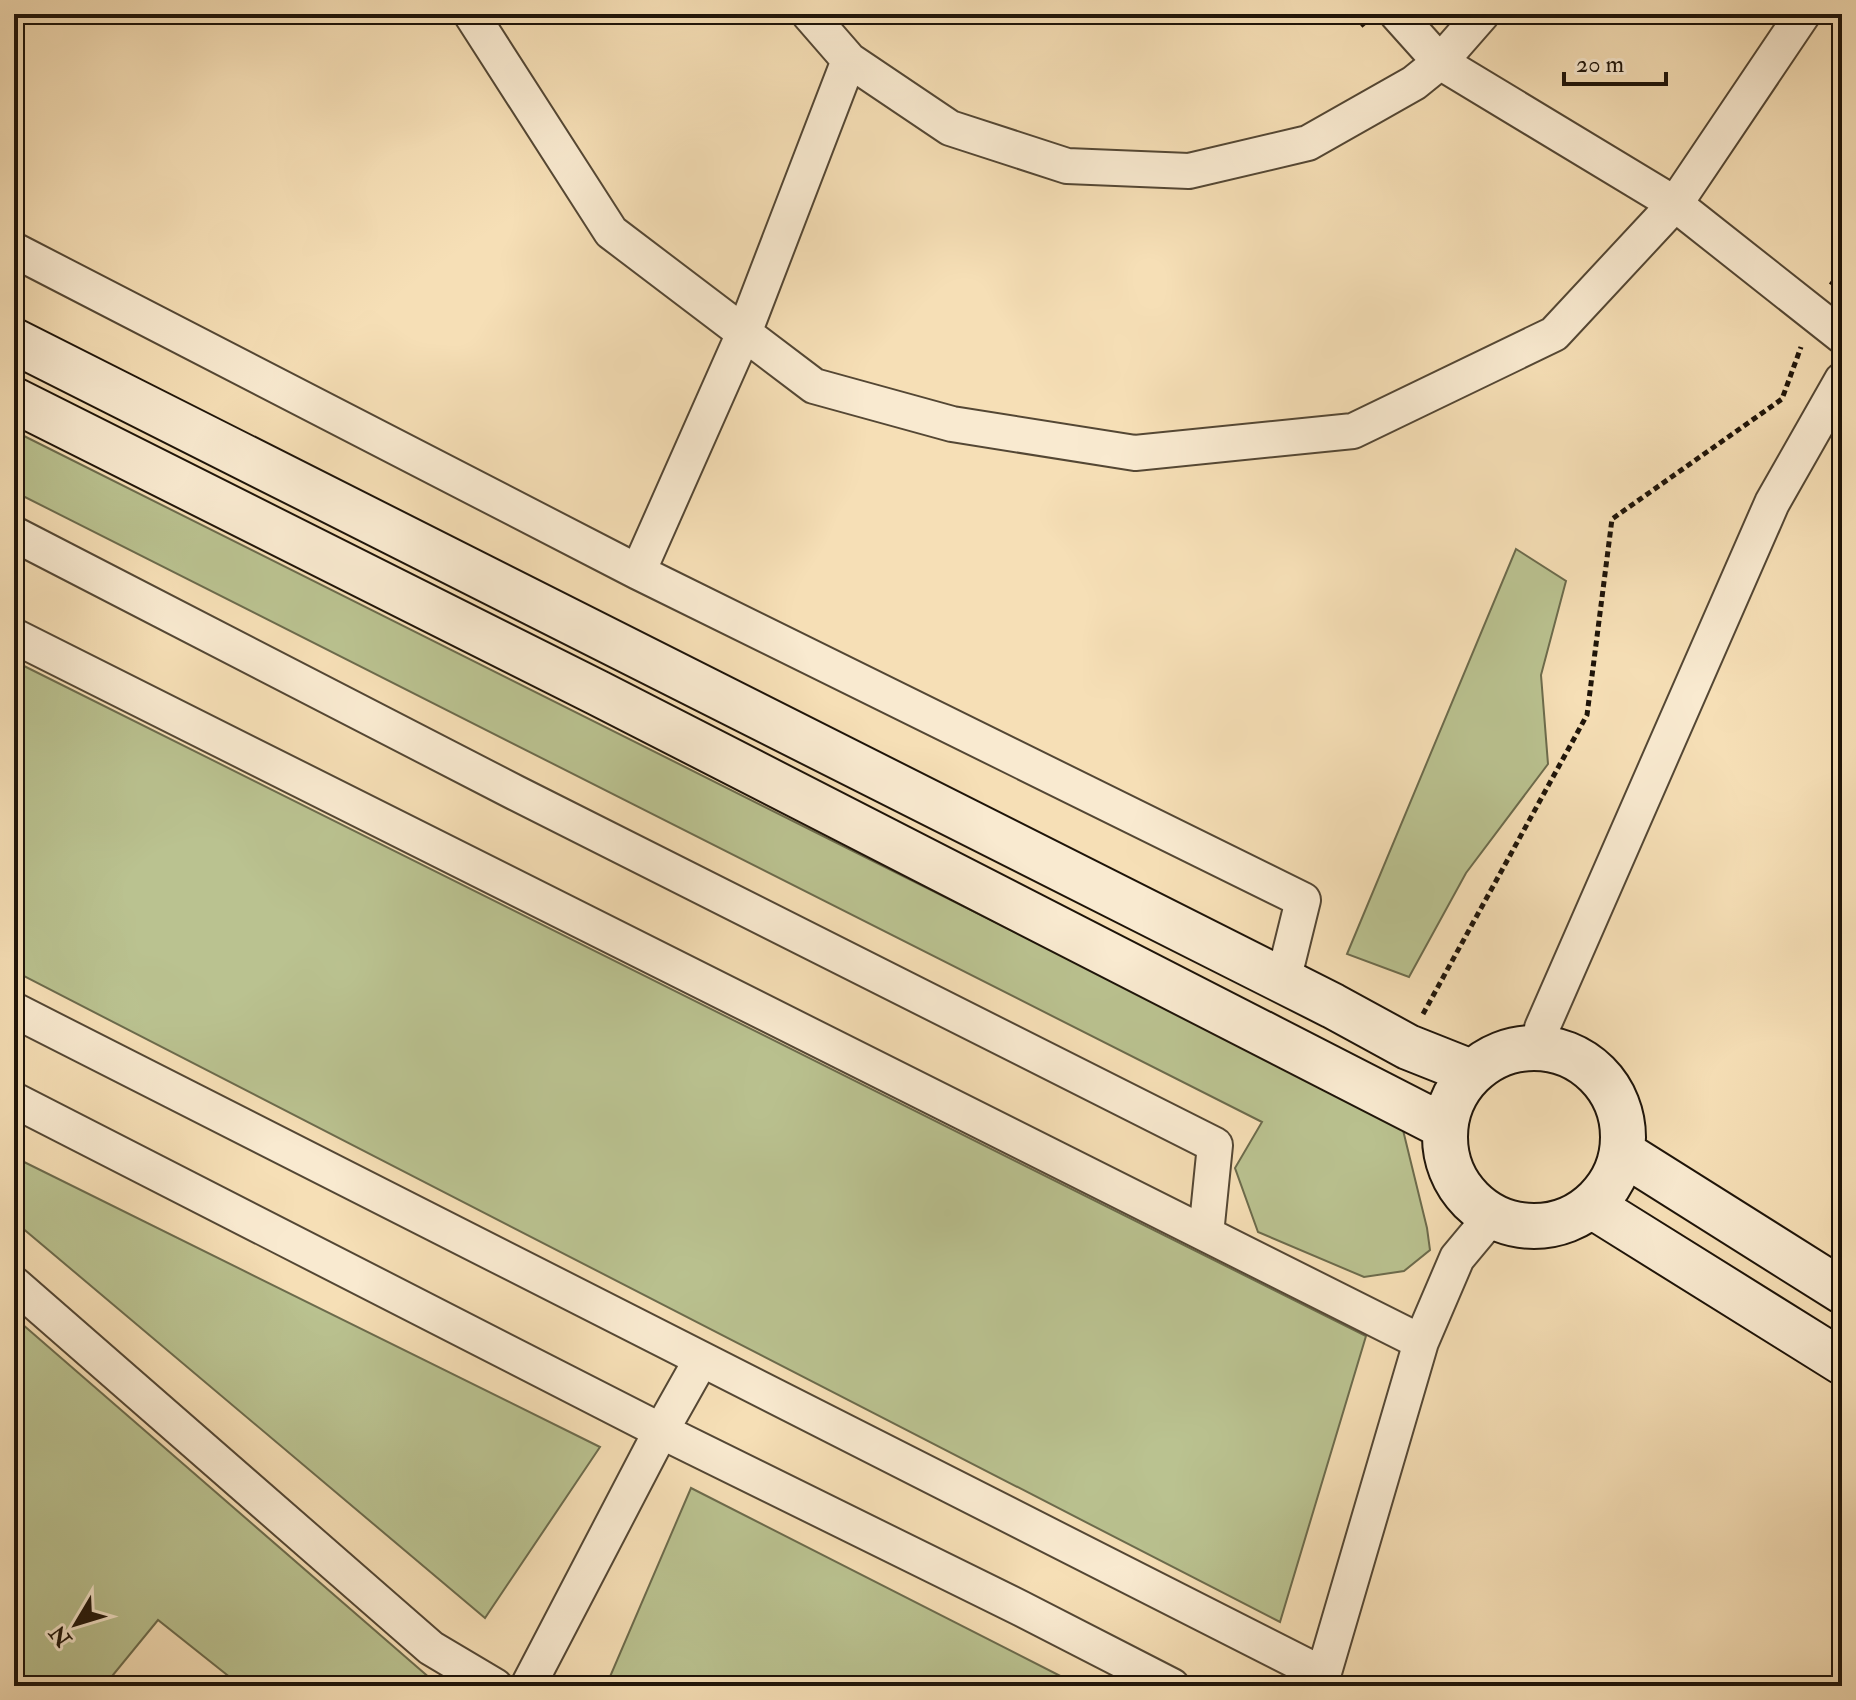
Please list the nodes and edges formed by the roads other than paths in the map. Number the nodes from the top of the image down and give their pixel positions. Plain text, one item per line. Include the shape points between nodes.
1 (471, 14) edge
2 (809, 14) edge
3 (1397, 14) edge
4 (1482, 14) edge
5 (1803, 14) edge
6 (849, 60) junction
7 (1440, 62) junction
8 (1675, 204) junction
9 (14, 250) edge
10 (744, 333) junction
11 (1842, 336) edge
12 (14, 341) edge
13 (1842, 380) edge
14 (14, 400) edge
15 (14, 534) edge
16 (638, 572) junction
17 (14, 636) edge
18 (1283, 981) junction
19 (14, 1010) edge
20 (1540, 1046) junction
21 (1471, 1072) junction
22 (14, 1100) edge
23 (1445, 1127) junction
24 (1623, 1153) junction
25 (1592, 1206) junction
26 (1492, 1216) junction
27 (1206, 1234) junction
28 (14, 1284) edge
29 (1842, 1291) edge
30 (1421, 1342) junction
31 (701, 1360) junction
32 (1842, 1362) edge
33 (661, 1431) junction
34 (1322, 1680) edge
35 (495, 1686) edge
36 (528, 1686) edge
37 (1172, 1686) edge

1 - 10 street via 611,232
2 - 6 street
3 - 7 street
4 - 7 street
5 - 8 street
6 - 7 street via 965,133 1067,166 1189,171 1308,143 1414,83
6 - 10 street
7 - 8 street
8 - 10 street via 1554,334 1353,431 1135,453 952,424 814,386
8 - 11 street
9 - 16 street
10 - 16 street
12 - 18 street
13 - 20 street via 1772,503 1542,1028
14 - 23 street
15 - 27 street via 1215,1145
16 - 18 street via 1303,900
17 - 27 street
18 - 21 street via 1408,1047
19 - 31 street
20 - 21 street via 1509,1050
20 - 24 street via 1597,1071 1613,1093 1623,1122
21 - 23 street via 1453,1097
22 - 33 street
23 - 26 street via 1447,1158 1460,1187
24 - 25 street via 1612,1182
24 - 29 street
25 - 26 street via 1553,1225 1522,1226
25 - 32 street
26 - 30 street via 1457,1258
27 - 30 street
28 - 35 street via 431,1648
30 - 34 street
31 - 33 street
31 - 34 street
33 - 36 street
33 - 37 street

